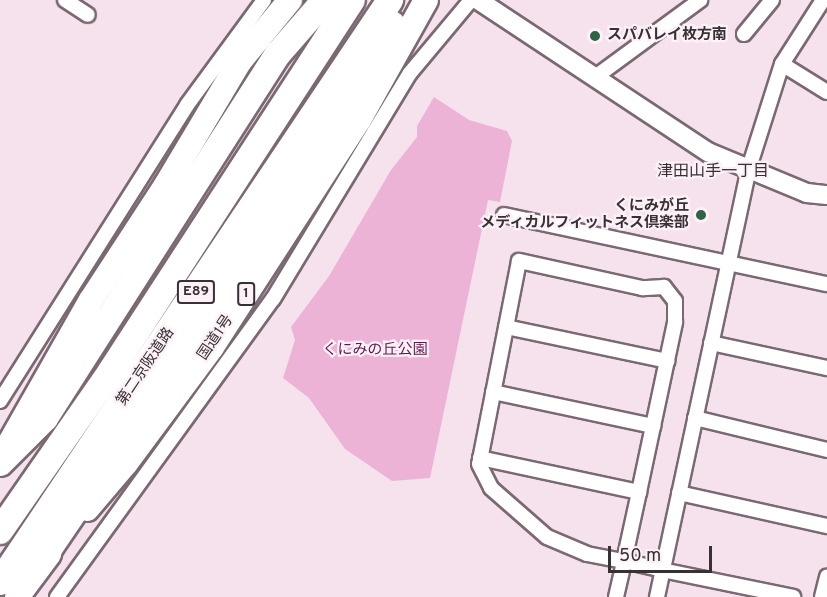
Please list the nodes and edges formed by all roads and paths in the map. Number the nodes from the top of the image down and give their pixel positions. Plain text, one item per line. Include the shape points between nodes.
1 (65, 0) edge
2 (264, 0) edge
3 (290, 0) edge
4 (325, 0) edge
5 (352, 0) edge
6 (390, 0) edge
7 (405, 0) edge
8 (426, 0) edge
9 (471, 0) edge
10 (478, 0) edge
11 (700, 0) edge
12 (772, 0) edge
13 (823, 0) edge
14 (88, 15) dead end
15 (744, 34) dead end
16 (782, 64) junction
17 (594, 78) junction
18 (827, 92) edge
19 (748, 171) junction
20 (827, 195) edge
21 (504, 215) dead end
22 (728, 263) junction
23 (827, 284) edge
24 (506, 327) junction
25 (711, 343) junction
26 (667, 361) junction
27 (827, 368) edge
28 (493, 392) junction
29 (0, 401) edge
30 (695, 418) junction
31 (653, 426) junction
32 (827, 450) edge
33 (480, 458) junction
34 (0, 462) edge
35 (639, 492) junction
36 (679, 493) junction
37 (827, 526) edge
38 (0, 531) edge
39 (624, 561) junction
40 (36, 568) junction
41 (662, 570) junction
42 (827, 577) edge
43 (0, 582) edge
44 (748, 592) edge
45 (17, 597) edge
46 (57, 597) edge
47 (616, 597) edge
48 (657, 597) edge
49 (793, 597) edge
50 (822, 597) edge

1 - 14 street
2 - 29 street via 187,105
3 - 34 highway via 240,61 91,300
4 - 34 highway via 278,54 45,418
5 - 38 highway, 第二京阪道路 / E89 via 111,371
6 - 43 highway, 第二京阪道路 / E89
7 - 40 highway via 353,95
8 - 40 highway, 国道1号 / 1 via 359,120 212,347 126,463
9 - 46 street via 410,73 273,299
10 - 17 street
11 - 17 street
12 - 15 street
13 - 16 street
16 - 18 street
16 - 19 street
17 - 19 street via 708,152
19 - 20 street via 807,193
19 - 22 street
21 - 22 street
22 - 23 street
22 - 25 street
24 - 26 street
24 - 26 street via 519,261 642,288 664,288 675,301
24 - 28 street
25 - 27 street
25 - 30 street
26 - 31 street
28 - 31 street
28 - 33 street
30 - 32 street
30 - 36 street
31 - 35 street
33 - 35 street
33 - 39 street via 479,464 491,488 547,537 587,554
35 - 39 street
36 - 37 street
36 - 41 street
39 - 41 street
39 - 47 street
40 - 45 highway, 国道1号 / 1
41 - 44 street
41 - 48 street
42 - 50 street
44 - 49 street

